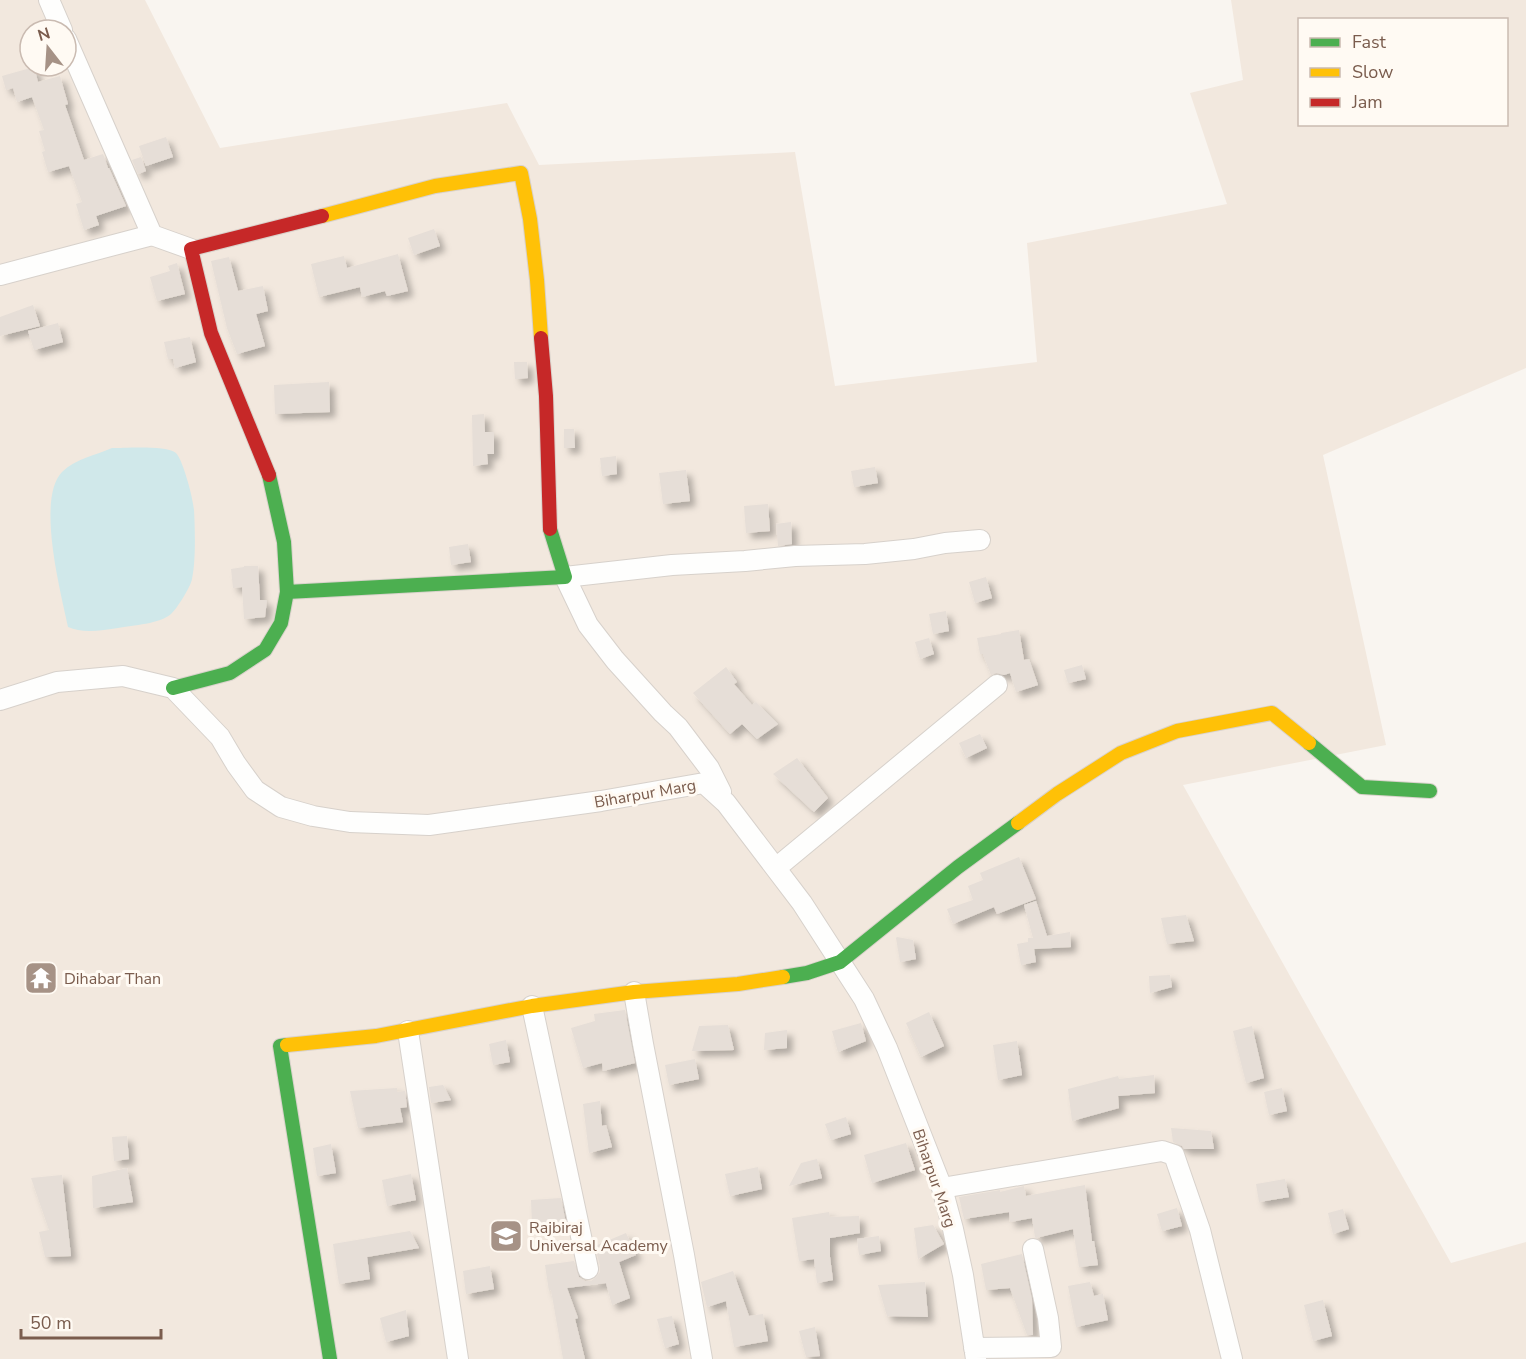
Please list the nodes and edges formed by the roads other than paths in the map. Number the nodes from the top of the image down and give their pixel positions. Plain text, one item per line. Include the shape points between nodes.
1 (49, 0) edge
2 (57, 18) edge
3 (78, 66) edge
4 (152, 236) junction
5 (191, 249) junction
6 (0, 275) edge
7 (980, 540) dead end
8 (566, 577) junction
9 (287, 592) junction
10 (996, 685) dead end
11 (173, 688) junction
12 (0, 700) edge
13 (1430, 790) dead end
14 (726, 803) junction
15 (776, 868) junction
16 (840, 962) junction
17 (634, 992) junction
18 (532, 1006) junction
19 (408, 1031) junction
20 (942, 1188) junction
21 (1033, 1249) dead end
22 (588, 1269) dead end
23 (975, 1354) edge
24 (330, 1359) edge
25 (458, 1359) edge
26 (702, 1359) edge
27 (1232, 1359) edge

1 - 2 street
3 - 4 street
4 - 5 street
4 - 6 street
5 - 8 street via 435,186 522,173 537,280 550,530
5 - 9 street via 211,333 269,474 284,542
7 - 8 street via 865,554 672,565
8 - 9 street
8 - 14 street via 588,625 678,727 709,768
9 - 11 street via 281,623 266,650 230,673
10 - 15 street
11 - 12 street via 123,676 57,682
11 - 14 street, Biharpur Marg via 220,737 255,790 281,807 313,816 350,822 429,825 704,783
13 - 16 street via 1362,787 1272,713 1177,731 1121,753 1057,794
14 - 15 street, Biharpur Marg
15 - 16 street, Biharpur Marg
16 - 17 street via 807,973 738,984
16 - 20 street, Biharpur Marg via 864,999 887,1048
17 - 18 street
17 - 26 street
18 - 19 street
18 - 22 street
19 - 24 street via 280,1046
19 - 25 street
20 - 23 street, Biharpur Marg via 963,1275
20 - 27 street via 1162,1151 1174,1155 1200,1230
21 - 23 street via 1051,1347

